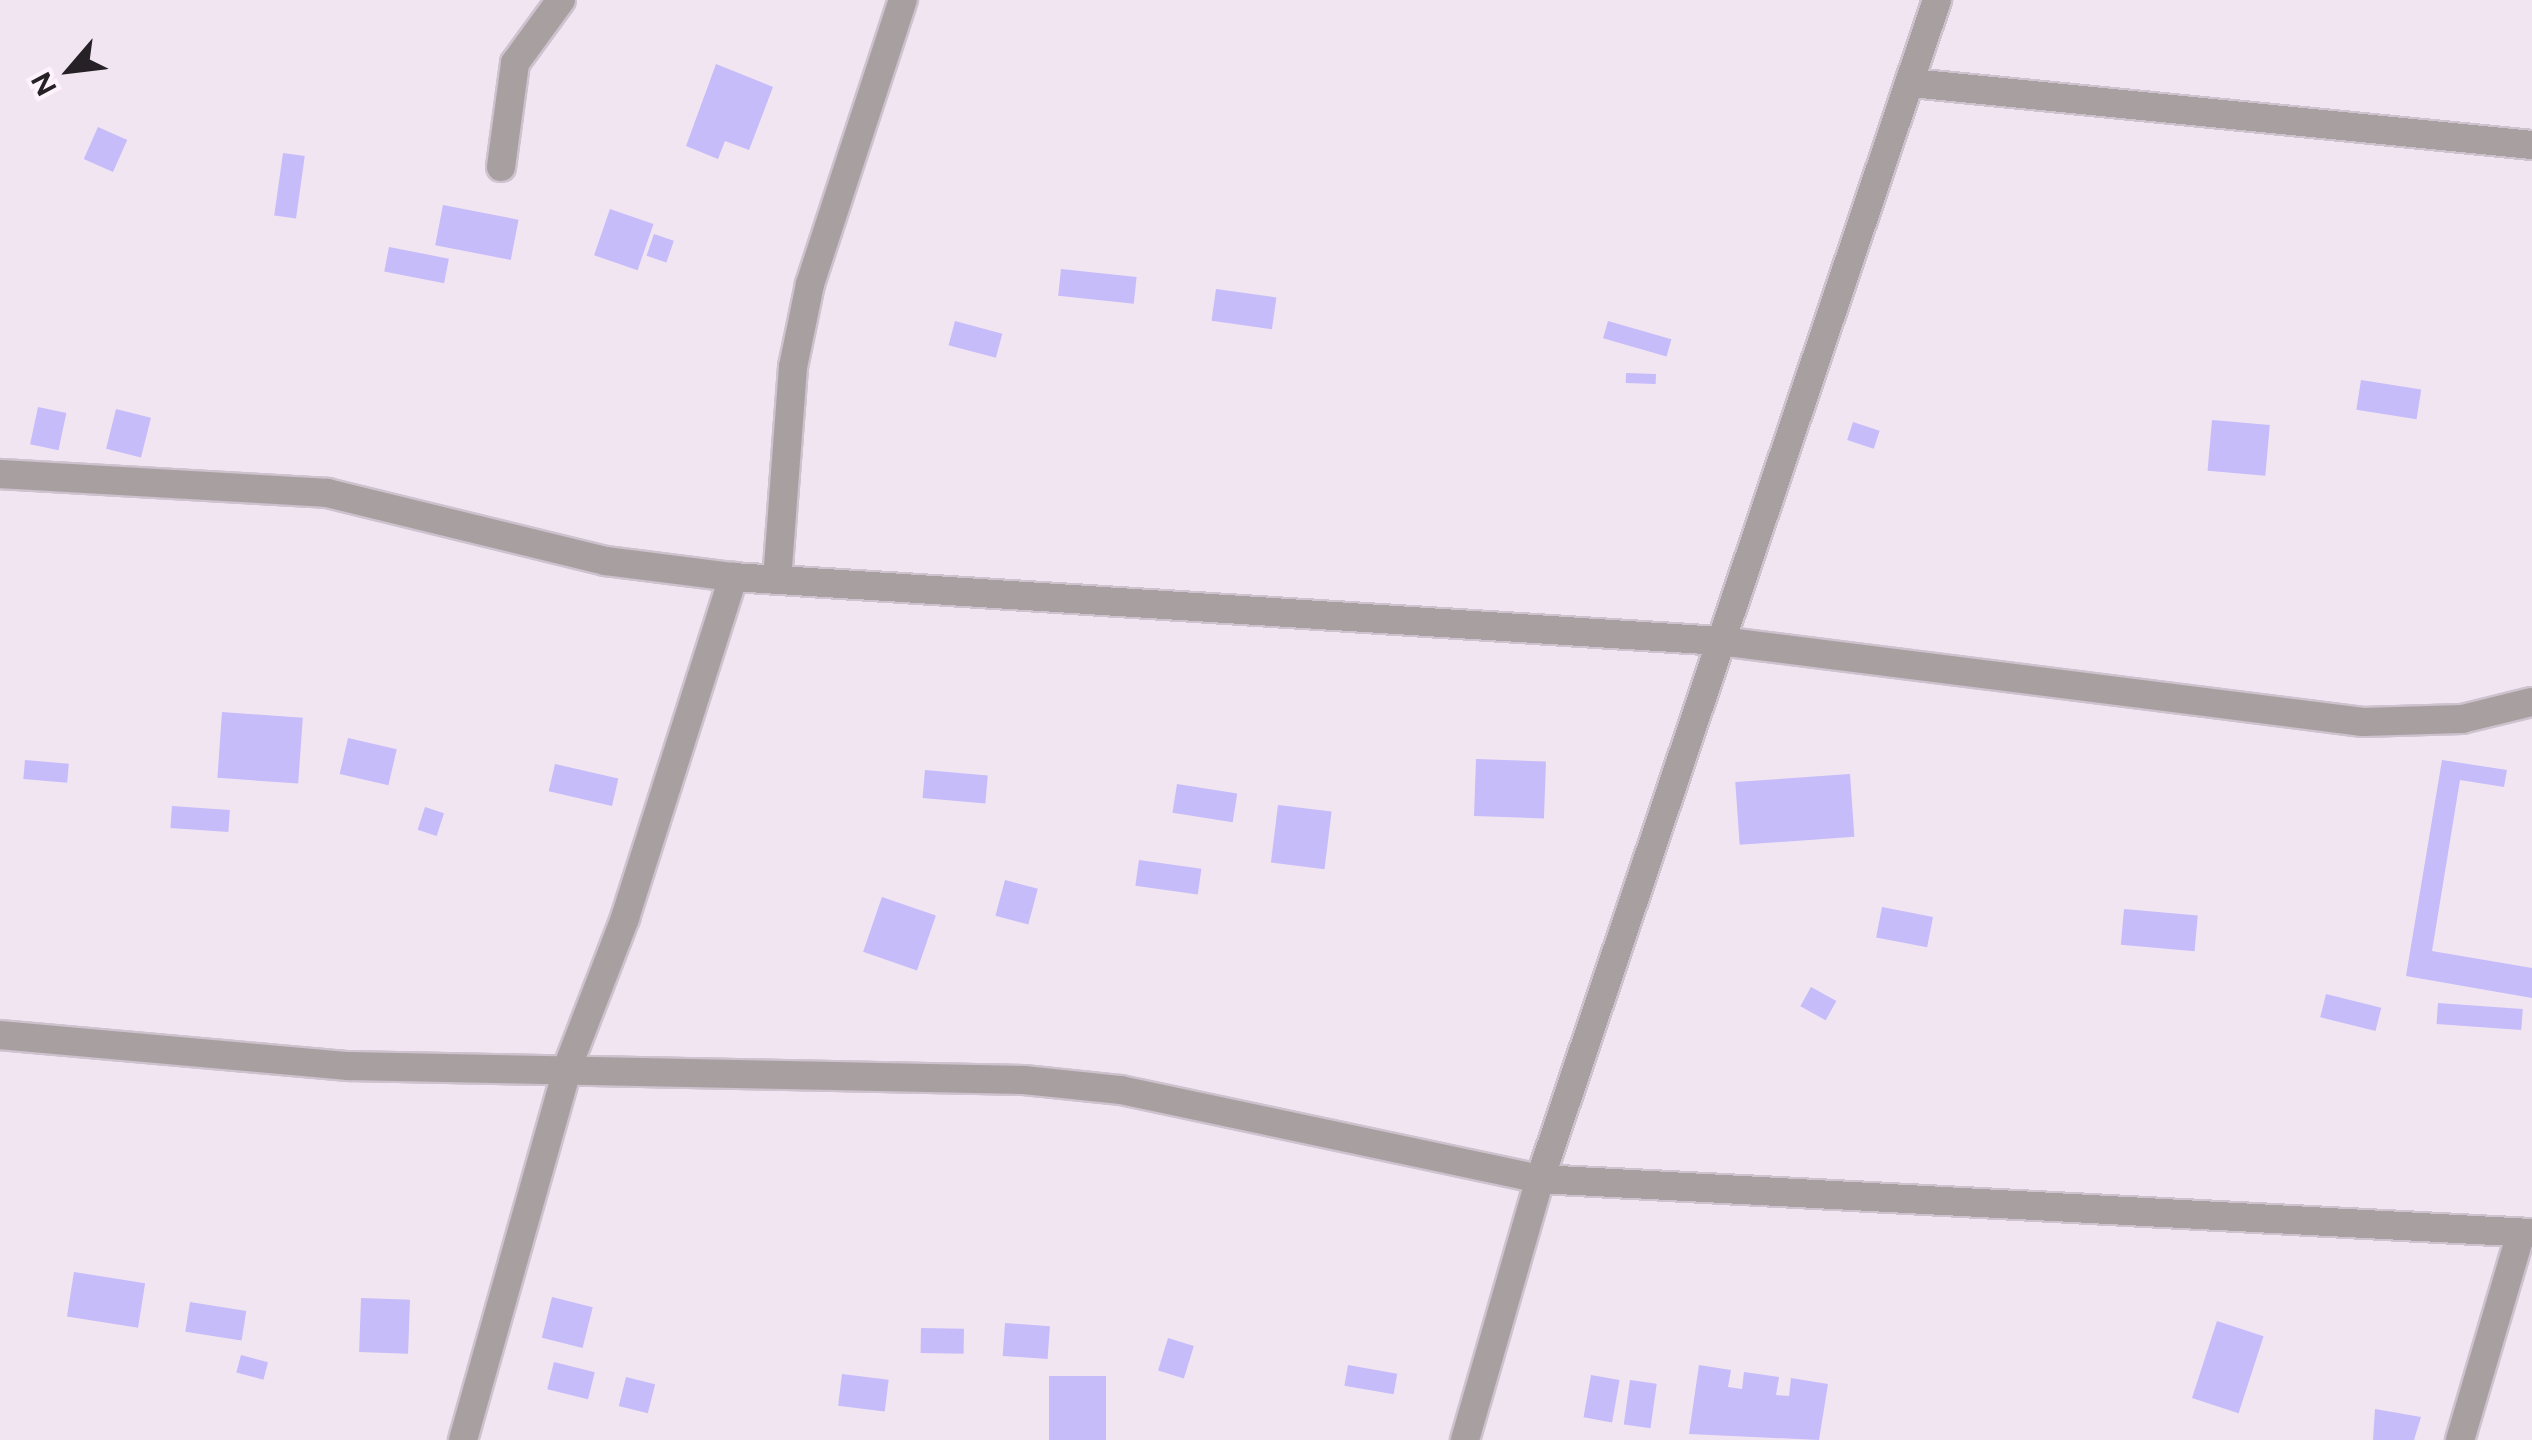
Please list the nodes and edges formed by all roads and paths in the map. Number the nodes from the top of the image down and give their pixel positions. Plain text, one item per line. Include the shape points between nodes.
1 (561, 0) edge
2 (903, 0) edge
3 (1937, 0) edge
4 (1912, 83) junction
5 (2532, 145) edge
6 (501, 168) dead end
7 (2, 468) edge
8 (733, 577) junction
9 (777, 580) junction
10 (1720, 641) junction
11 (2532, 702) edge
12 (0, 1035) edge
13 (568, 1066) junction
14 (1540, 1179) junction
15 (2526, 1233) edge
16 (463, 1440) edge
17 (1465, 1440) edge
18 (2460, 1440) edge

1 - 6 street via 515,63
2 - 9 street via 810,284 793,368
3 - 4 street
4 - 5 street
4 - 10 street
7 - 8 street via 327,493 606,561
8 - 9 street
8 - 13 street via 625,918
9 - 10 street
10 - 11 street via 2363,722 2462,719
10 - 14 street
12 - 13 street via 350,1066
13 - 14 street via 905,1073 1121,1090
13 - 16 street
14 - 15 street
14 - 17 street
15 - 18 street

